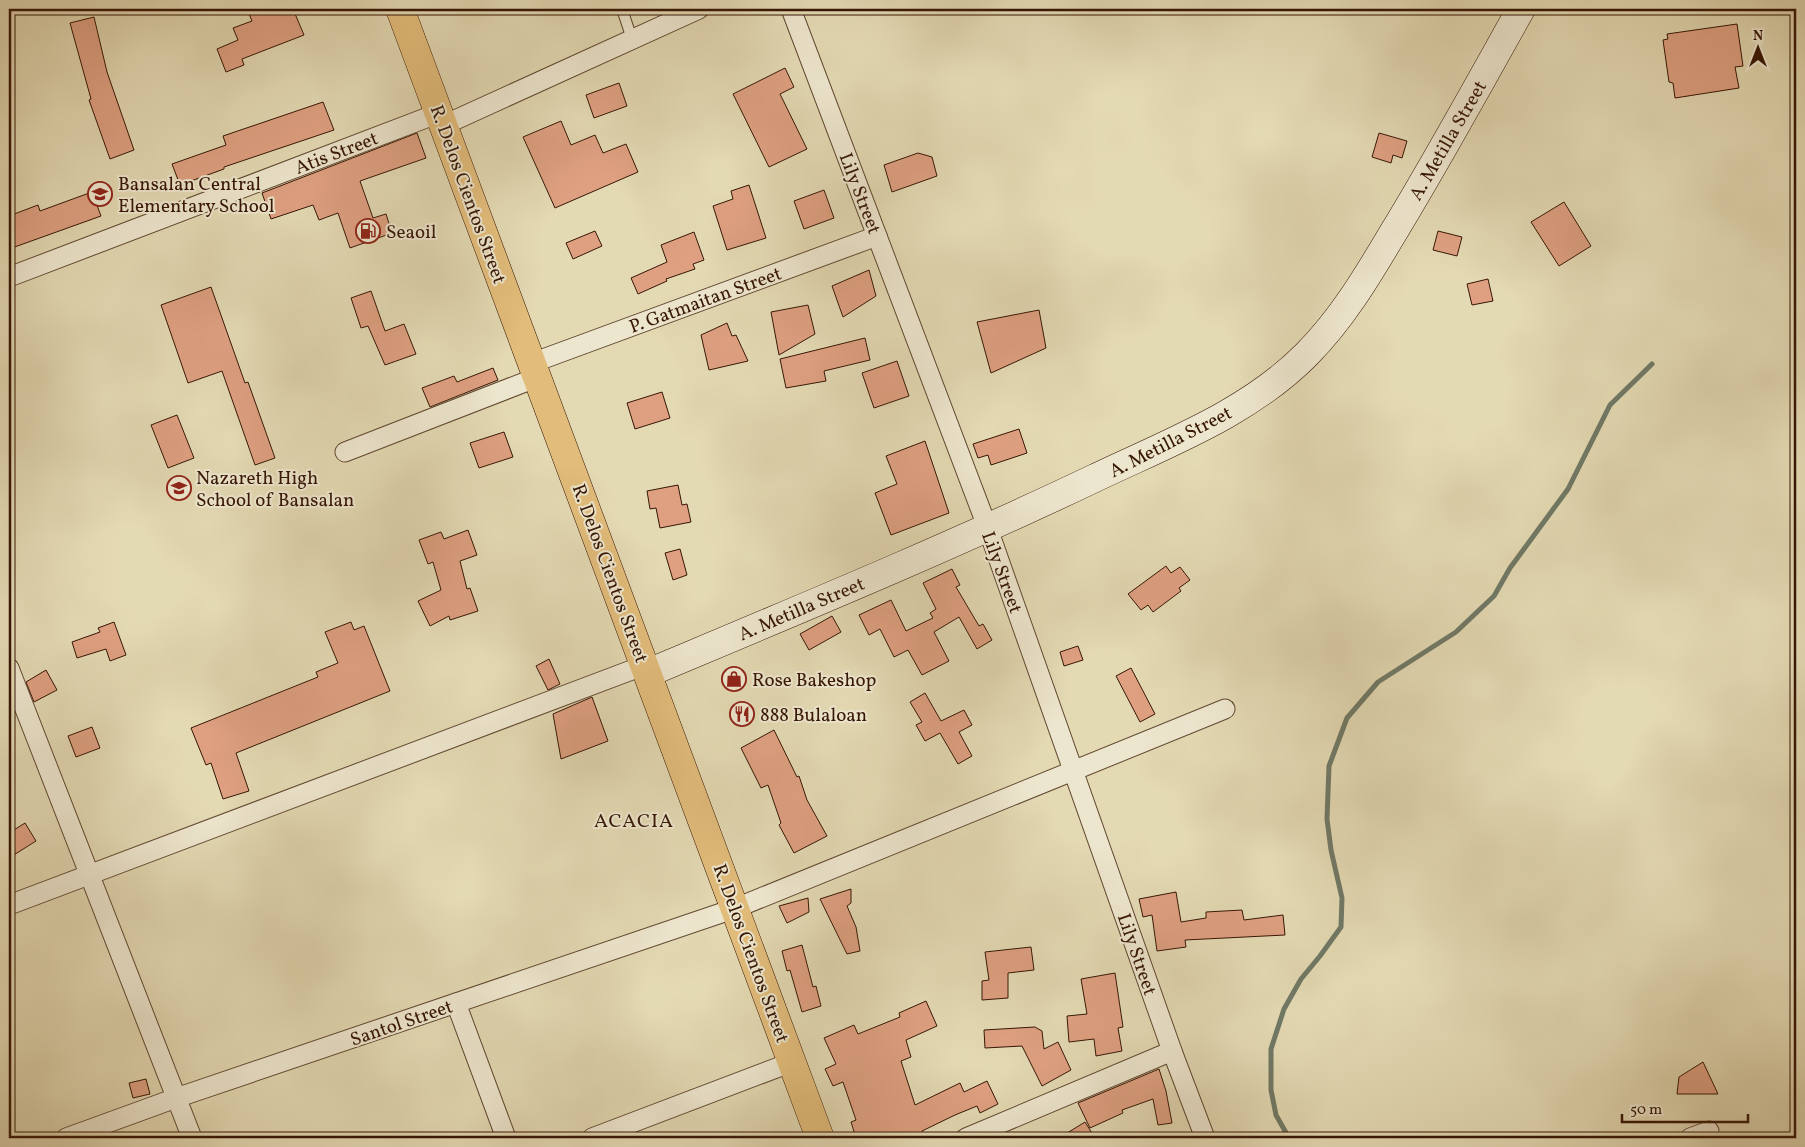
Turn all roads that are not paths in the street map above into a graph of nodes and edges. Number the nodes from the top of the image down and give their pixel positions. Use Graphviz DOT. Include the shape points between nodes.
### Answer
graph roads {
  1 [pos="400,9"];
  2 [pos="622,9"];
  3 [pos="699,9"];
  4 [pos="791,9"];
  5 [pos="1522,9"];
  6 [pos="632,39"];
  7 [pos="441,119"];
  8 [pos="877,236"];
  9 [pos="9,277"];
  10 [pos="535,370"];
  11 [pos="346,452"];
  12 [pos="988,529"];
  13 [pos="9,668"];
  14 [pos="647,669"];
  15 [pos="1226,708"];
  16 [pos="1073,771"];
  17 [pos="90,875"];
  18 [pos="9,905"];
  19 [pos="736,908"];
  20 [pos="456,1003"];
  21 [pos="1172,1051"];
  22 [pos="792,1062"];
  23 [pos="176,1098"];
  24 [pos="1709,1131"];
  25 [pos="992,1133"];
  26 [pos="66,1138"];
  27 [pos="192,1138"];
  28 [pos="506,1138"];
  29 [pos="592,1138"];
  30 [pos="820,1138"];
  31 [pos="966,1138"];
  32 [pos="1206,1138"];
  33 [pos="1690,1138"];
  1 -- 7 [label="highway, R. Delos Cientos Street"];
  2 -- 6 [label="lane"];
  3 -- 6 [label="street, Atis Street"];
  4 -- 8 [label="street, Lily Street"];
  5 -- 12 [label="main road, A. Metilla Street" via="1361,286 1308,353 1260,393 1230,412"];
  6 -- 7 [label="street, Atis Street"];
  7 -- 9 [label="street, Atis Street"];
  7 -- 10 [label="highway, R. Delos Cientos Street"];
  8 -- 10 [label="street, P. Gatmaitan Street"];
  8 -- 12 [label="street, Lily Street"];
  10 -- 11 [label="street, P. Gatmaitan Street"];
  10 -- 14 [label="highway, R. Delos Cientos Street"];
  12 -- 14 [label="main road, A. Metilla Street"];
  12 -- 16 [label="street, Lily Street"];
  13 -- 17 [label="street"];
  14 -- 17 [label="street"];
  14 -- 19 [label="highway, R. Delos Cientos Street"];
  15 -- 16 [label="street, Santol Street"];
  16 -- 19 [label="street, Santol Street"];
  16 -- 21 [label="street, Lily Street"];
  17 -- 18 [label="street"];
  17 -- 23 [label="street"];
  19 -- 20 [label="street, Santol Street"];
  19 -- 22 [label="highway, R. Delos Cientos Street"];
  20 -- 23 [label="street, Santol Street"];
  20 -- 28 [label="street"];
  21 -- 25 [label="street"];
  21 -- 32 [label="street, Lily Street"];
  22 -- 29 [label="street"];
  22 -- 30 [label="highway, R. Delos Cientos Street"];
  23 -- 26 [label="street, Santol Street"];
  23 -- 27 [label="street"];
  24 -- 33 [label="street"];
  25 -- 31 [label="street"];
}
